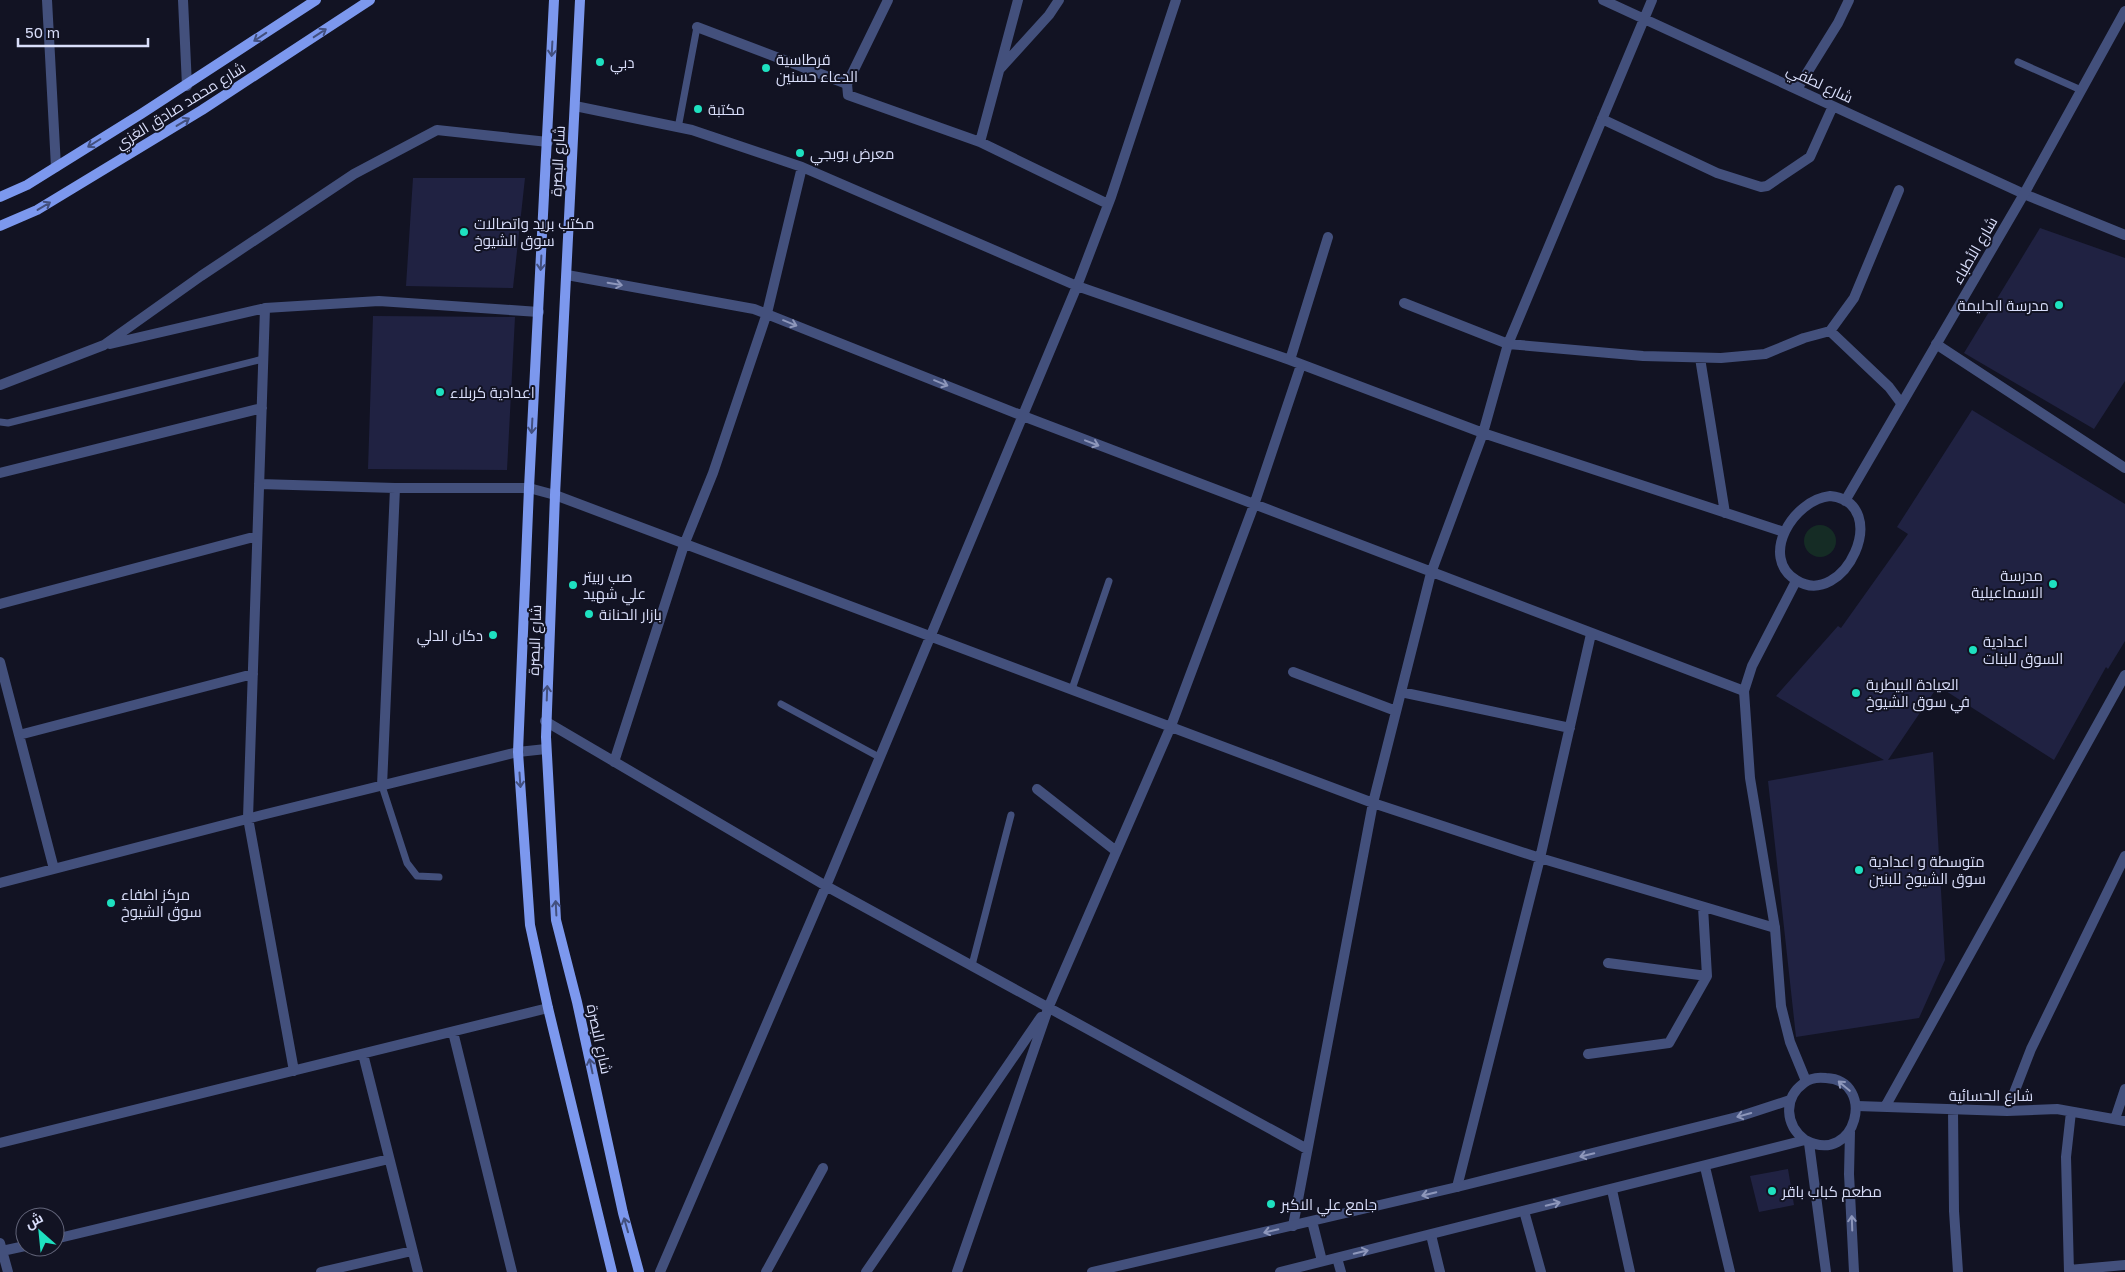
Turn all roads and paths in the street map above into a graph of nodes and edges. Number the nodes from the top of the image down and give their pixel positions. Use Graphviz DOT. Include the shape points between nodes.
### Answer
graph roads {
  1 [pos="47,0"];
  2 [pos="183,0"];
  3 [pos="316,0"];
  4 [pos="370,0"];
  5 [pos="554,0"];
  6 [pos="580,0"];
  7 [pos="888,0"];
  8 [pos="1018,0"];
  9 [pos="1058,0"];
  10 [pos="1176,0"];
  11 [pos="1603,0"];
  12 [pos="1652,0"];
  13 [pos="1849,0"];
  14 [pos="2125,12"];
  15 [pos="1644,19"];
  16 [pos="697,27"];
  17 [pos="2018,62"];
  18 [pos="998,72"];
  19 [pos="847,84"];
  20 [pos="187,86"];
  21 [pos="1797,89"];
  22 [pos="2081,90"];
  23 [pos="575,106"];
  24 [pos="1833,106"];
  25 [pos="1602,118"];
  26 [pos="678,128"];
  27 [pos="548,142"];
  28 [pos="980,142"];
  29 [pos="56,167"];
  30 [pos="802,167"];
  31 [pos="1899,190"];
  32 [pos="2024,194"];
  33 [pos="0,197"];
  34 [pos="1108,204"];
  35 [pos="0,226"];
  36 [pos="2125,234"];
  37 [pos="1328,236"];
  38 [pos="567,275"];
  39 [pos="1077,286"];
  40 [pos="1404,303"];
  41 [pos="265,308"];
  42 [pos="539,312"];
  43 [pos="767,314"];
  44 [pos="1830,331"];
  45 [pos="1508,344"];
  46 [pos="1936,344"];
  47 [pos="104,346"];
  48 [pos="1700,358"];
  49 [pos="264,359"];
  50 [pos="1290,360"];
  51 [pos="1301,365"];
  52 [pos="0,386"];
  53 [pos="1901,403"];
  54 [pos="262,408"];
  55 [pos="1023,416"];
  56 [pos="0,422"];
  57 [pos="1483,433"];
  58 [pos="2125,468"];
  59 [pos="0,473"];
  60 [pos="259,484"];
  61 [pos="396,488"];
  62 [pos="529,488"];
  63 [pos="555,495"];
  64 [pos="1845,501"];
  65 [pos="1254,505"];
  66 [pos="1725,513"];
  67 [pos="1784,532"];
  68 [pos="257,536"];
  69 [pos="684,545"];
  70 [pos="1431,573"];
  71 [pos="1109,581"];
  72 [pos="1796,581"];
  73 [pos="0,604"];
  74 [pos="1591,634"];
  75 [pos="929,635"];
  76 [pos="0,662"];
  77 [pos="1293,672"];
  78 [pos="253,674"];
  79 [pos="2124,679"];
  80 [pos="1072,689"];
  81 [pos="1744,691"];
  82 [pos="1401,692"];
  83 [pos="781,704"];
  84 [pos="1396,711"];
  85 [pos="545,721"];
  86 [pos="1171,726"];
  87 [pos="1570,728"];
  88 [pos="19,735"];
  89 [pos="546,749"];
  90 [pos="518,752"];
  91 [pos="879,757"];
  92 [pos="614,762"];
  93 [pos="382,786"];
  94 [pos="1037,789"];
  95 [pos="1373,803"];
  96 [pos="1011,815"];
  97 [pos="248,818"];
  98 [pos="1116,851"];
  99 [pos="2125,856"];
  100 [pos="1540,858"];
  101 [pos="54,868"];
  102 [pos="439,877"];
  103 [pos="0,883"];
  104 [pos="826,886"];
  105 [pos="1703,907"];
  106 [pos="1775,928"];
  107 [pos="1608,963"];
  108 [pos="972,965"];
  109 [pos="1707,976"];
  110 [pos="1049,1006"];
  111 [pos="548,1008"];
  112 [pos="453,1032"];
  113 [pos="363,1054"];
  114 [pos="1588,1054"];
  115 [pos="294,1071"];
  116 [pos="1806,1081"];
  117 [pos="2125,1089"];
  118 [pos="1790,1100"];
  119 [pos="1856,1106"];
  120 [pos="1885,1107"];
  121 [pos="1952,1110"];
  122 [pos="2006,1111"];
  123 [pos="2072,1112"];
  124 [pos="2120,1120"];
  125 [pos="1850,1132"];
  126 [pos="1807,1142"];
  127 [pos="0,1143"];
  128 [pos="1307,1149"];
  129 [pos="389,1159"];
  130 [pos="1704,1167"];
  131 [pos="823,1168"];
  132 [pos="1457,1187"];
  133 [pos="1612,1190"];
  134 [pos="1524,1211"];
  135 [pos="1312,1221"];
  136 [pos="1292,1226"];
  137 [pos="1431,1235"];
  138 [pos="65,1237"];
  139 [pos="15,1246"];
  140 [pos="1,1247"];
  141 [pos="412,1251"];
  142 [pos="1337,1258"];
  143 [pos="1322,1261"];
  144 [pos="2125,1265"];
  145 [pos="2069,1271"];
  146 [pos="8,1272"];
  147 [pos="321,1272"];
  148 [pos="418,1272"];
  149 [pos="512,1272"];
  150 [pos="612,1272"];
  151 [pos="639,1272"];
  152 [pos="660,1272"];
  153 [pos="766,1272"];
  154 [pos="866,1272"];
  155 [pos="957,1272"];
  156 [pos="1092,1272"];
  157 [pos="1280,1272"];
  158 [pos="1341,1272"];
  159 [pos="1440,1272"];
  160 [pos="1541,1272"];
  161 [pos="1630,1272"];
  162 [pos="1730,1272"];
  163 [pos="1826,1272"];
  164 [pos="1854,1272"];
  165 [pos="1958,1272"];
  1 -- 29 [label="street"];
  2 -- 20 [label="street"];
  3 -- 20 [label="main road, شارع محمد صادق الغزي, one-way"];
  35 -- 4 [label="main road, شارع محمد صادق الغزي, one-way" via="36,210 202,110"];
  5 -- 27 [label="main road, شارع البصرة, one-way"];
  6 -- 23 [label="main road, شارع البصرة"];
  7 -- 19 [label="street"];
  8 -- 18 [label="street"];
  9 -- 18 [label="street"];
  10 -- 34 [label="street"];
  11 -- 15 [label="street, شارع لطفي"];
  12 -- 15 [label="street"];
  13 -- 21 [label="street"];
  14 -- 22 [label="street, شارع الأطباء"];
  15 -- 21 [label="street, شارع لطفي"];
  15 -- 25 [label="street"];
  16 -- 19 [label="street"];
  16 -- 26 [label="lane"];
  17 -- 22 [label="lane"];
  18 -- 28 [label="street"];
  19 -- 28 [label="street" via="848,95"];
  20 -- 29 [label="main road, شارع محمد صادق الغزي, one-way"];
  21 -- 24 [label="street, شارع لطفي"];
  22 -- 32 [label="street, شارع الأطباء"];
  23 -- 26 [label="street"];
  23 -- 38 [label="main road, شارع البصرة"];
  24 -- 25 [label="street" via="1810,157 1761,187 1717,173"];
  24 -- 32 [label="street, شارع لطفي"];
  25 -- 45 [label="street"];
  26 -- 30 [label="street"];
  27 -- 42 [label="main road, شارع البصرة, one-way"];
  27 -- 47 [label="street" via="436,130 354,174"];
  28 -- 34 [label="street"];
  29 -- 33 [label="main road, شارع محمد صادق الغزي"];
  30 -- 39 [label="street"];
  30 -- 43 [label="street"];
  31 -- 44 [label="street" via="1854,298"];
  32 -- 36 [label="street, شارع لطفي"];
  32 -- 46 [label="street, شارع الأطباء"];
  34 -- 39 [label="street"];
  37 -- 50 [label="street"];
  38 -- 43 [label="street, one-way"];
  38 -- 63 [label="main road, شارع البصرة"];
  39 -- 50 [label="street"];
  39 -- 55 [label="street"];
  40 -- 45 [label="street"];
  41 -- 42 [label="street" via="379,301"];
  41 -- 47 [label="street"];
  41 -- 49 [label="street"];
  42 -- 62 [label="main road, شارع البصرة, one-way"];
  43 -- 55 [label="street, one-way"];
  43 -- 69 [label="street" via="713,473"];
  44 -- 48 [label="street" via="1765,354"];
  44 -- 53 [label="street" via="1889,387"];
  45 -- 48 [label="street"];
  45 -- 57 [label="street"];
  46 -- 53 [label="street, شارع الأطباء"];
  46 -- 58 [label="street"];
  47 -- 52 [label="street"];
  48 -- 66 [label="street"];
  49 -- 54 [label="street"];
  49 -- 56 [label="lane" via="8,423"];
  50 -- 51 [label="street"];
  51 -- 57 [label="street"];
  51 -- 65 [label="street"];
  53 -- 64 [label="street, شارع الأطباء"];
  54 -- 59 [label="street"];
  54 -- 60 [label="street"];
  55 -- 65 [label="street, one-way"];
  55 -- 75 [label="street"];
  57 -- 66 [label="street"];
  57 -- 70 [label="street"];
  60 -- 61 [label="street"];
  60 -- 68 [label="street"];
  61 -- 62 [label="street"];
  61 -- 93 [label="street"];
  62 -- 63 [label="street"];
  62 -- 90 [label="main road, شارع البصرة"];
  63 -- 69 [label="street"];
  85 -- 63 [label="main road, شارع البصرة, one-way"];
  64 -- 67 [label="street" via="1830,496 1809,502 1796,513"];
  64 -- 72 [label="street" via="1860,522 1859,544 1852,560 1828,582 1812,585"];
  65 -- 70 [label="street"];
  65 -- 86 [label="street"];
  66 -- 67 [label="street"];
  67 -- 72 [label="street" via="1782,559 1785,570"];
  68 -- 73 [label="street"];
  68 -- 78 [label="street"];
  69 -- 75 [label="street"];
  69 -- 92 [label="street"];
  70 -- 74 [label="street"];
  70 -- 82 [label="street"];
  71 -- 80 [label="lane"];
  72 -- 81 [label="street" via="1752,666"];
  74 -- 81 [label="street"];
  74 -- 87 [label="street"];
  75 -- 80 [label="street"];
  75 -- 91 [label="street"];
  76 -- 88 [label="street"];
  77 -- 84 [label="street"];
  78 -- 88 [label="street"];
  78 -- 97 [label="street"];
  79 -- 120 [label="street"];
  80 -- 86 [label="street"];
  81 -- 106 [label="street" via="1750,778"];
  82 -- 84 [label="street"];
  82 -- 87 [label="street"];
  83 -- 91 [label="lane"];
  84 -- 95 [label="street"];
  85 -- 89 [label="main road, شارع البصرة"];
  85 -- 92 [label="street"];
  86 -- 95 [label="street"];
  86 -- 98 [label="street"];
  87 -- 100 [label="street"];
  88 -- 101 [label="street"];
  89 -- 90 [label="street"];
  151 -- 89 [label="main road, شارع البصرة, one-way" via="556,920"];
  90 -- 93 [label="street"];
  90 -- 111 [label="main road, شارع البصرة, one-way" via="530,925"];
  91 -- 104 [label="street"];
  92 -- 104 [label="street"];
  93 -- 97 [label="street"];
  93 -- 102 [label="lane" via="407,863 417,876"];
  94 -- 98 [label="street"];
  95 -- 100 [label="street"];
  95 -- 128 [label="street"];
  96 -- 108 [label="lane"];
  97 -- 101 [label="street"];
  97 -- 115 [label="street"];
  98 -- 110 [label="street"];
  99 -- 122 [label="street" via="2031,1049"];
  100 -- 105 [label="street"];
  100 -- 132 [label="street"];
  101 -- 103 [label="street"];
  104 -- 108 [label="street"];
  104 -- 152 [label="street"];
  105 -- 106 [label="street"];
  105 -- 109 [label="street"];
  106 -- 116 [label="street" via="1780,1006"];
  107 -- 109 [label="street"];
  108 -- 110 [label="street"];
  109 -- 114 [label="street" via="1669,1043"];
  110 -- 128 [label="street"];
  110 -- 154 [label="street"];
  110 -- 155 [label="street"];
  111 -- 112 [label="street"];
  111 -- 150 [label="main road, شارع البصرة"];
  112 -- 113 [label="street"];
  112 -- 149 [label="street"];
  113 -- 115 [label="street"];
  113 -- 129 [label="street"];
  115 -- 127 [label="street"];
  116 -- 118 [label="street"];
  119 -- 116 [label="street, one-way" via="1844,1084 1832,1078 1818,1077"];
  117 -- 124 [label="street"];
  118 -- 126 [label="street" via="1789,1118 1798,1135"];
  118 -- 132 [label="street, one-way" via="1740,1116"];
  119 -- 120 [label="street, شارع الحسائية"];
  119 -- 125 [label="street" via="1856,1120"];
  120 -- 121 [label="street, شارع الحسائية"];
  121 -- 122 [label="street, شارع الحسائية"];
  121 -- 165 [label="street"];
  122 -- 123 [label="street, شارع الحسائية" via="2057,1109"];
  123 -- 124 [label="street, شارع الحسائية"];
  123 -- 145 [label="street" via="2066,1157"];
  125 -- 126 [label="street" via="1831,1144"];
  164 -- 125 [label="street, one-way"];
  126 -- 130 [label="street"];
  126 -- 163 [label="street"];
  128 -- 136 [label="street"];
  129 -- 138 [label="street"];
  129 -- 141 [label="street"];
  130 -- 133 [label="street"];
  130 -- 162 [label="street"];
  131 -- 153 [label="street"];
  132 -- 135 [label="street, one-way"];
  134 -- 133 [label="street, one-way"];
  133 -- 161 [label="street"];
  134 -- 137 [label="street"];
  134 -- 160 [label="street"];
  135 -- 136 [label="street"];
  135 -- 143 [label="street"];
  136 -- 156 [label="street, one-way"];
  142 -- 137 [label="street, one-way"];
  137 -- 159 [label="street"];
  139 -- 140 [label="street"];
  140 -- 146 [label="street"];
  141 -- 147 [label="street"];
  141 -- 148 [label="street"];
  142 -- 143 [label="street"];
  142 -- 158 [label="street"];
  143 -- 157 [label="street"];
  144 -- 145 [label="street"];
}
